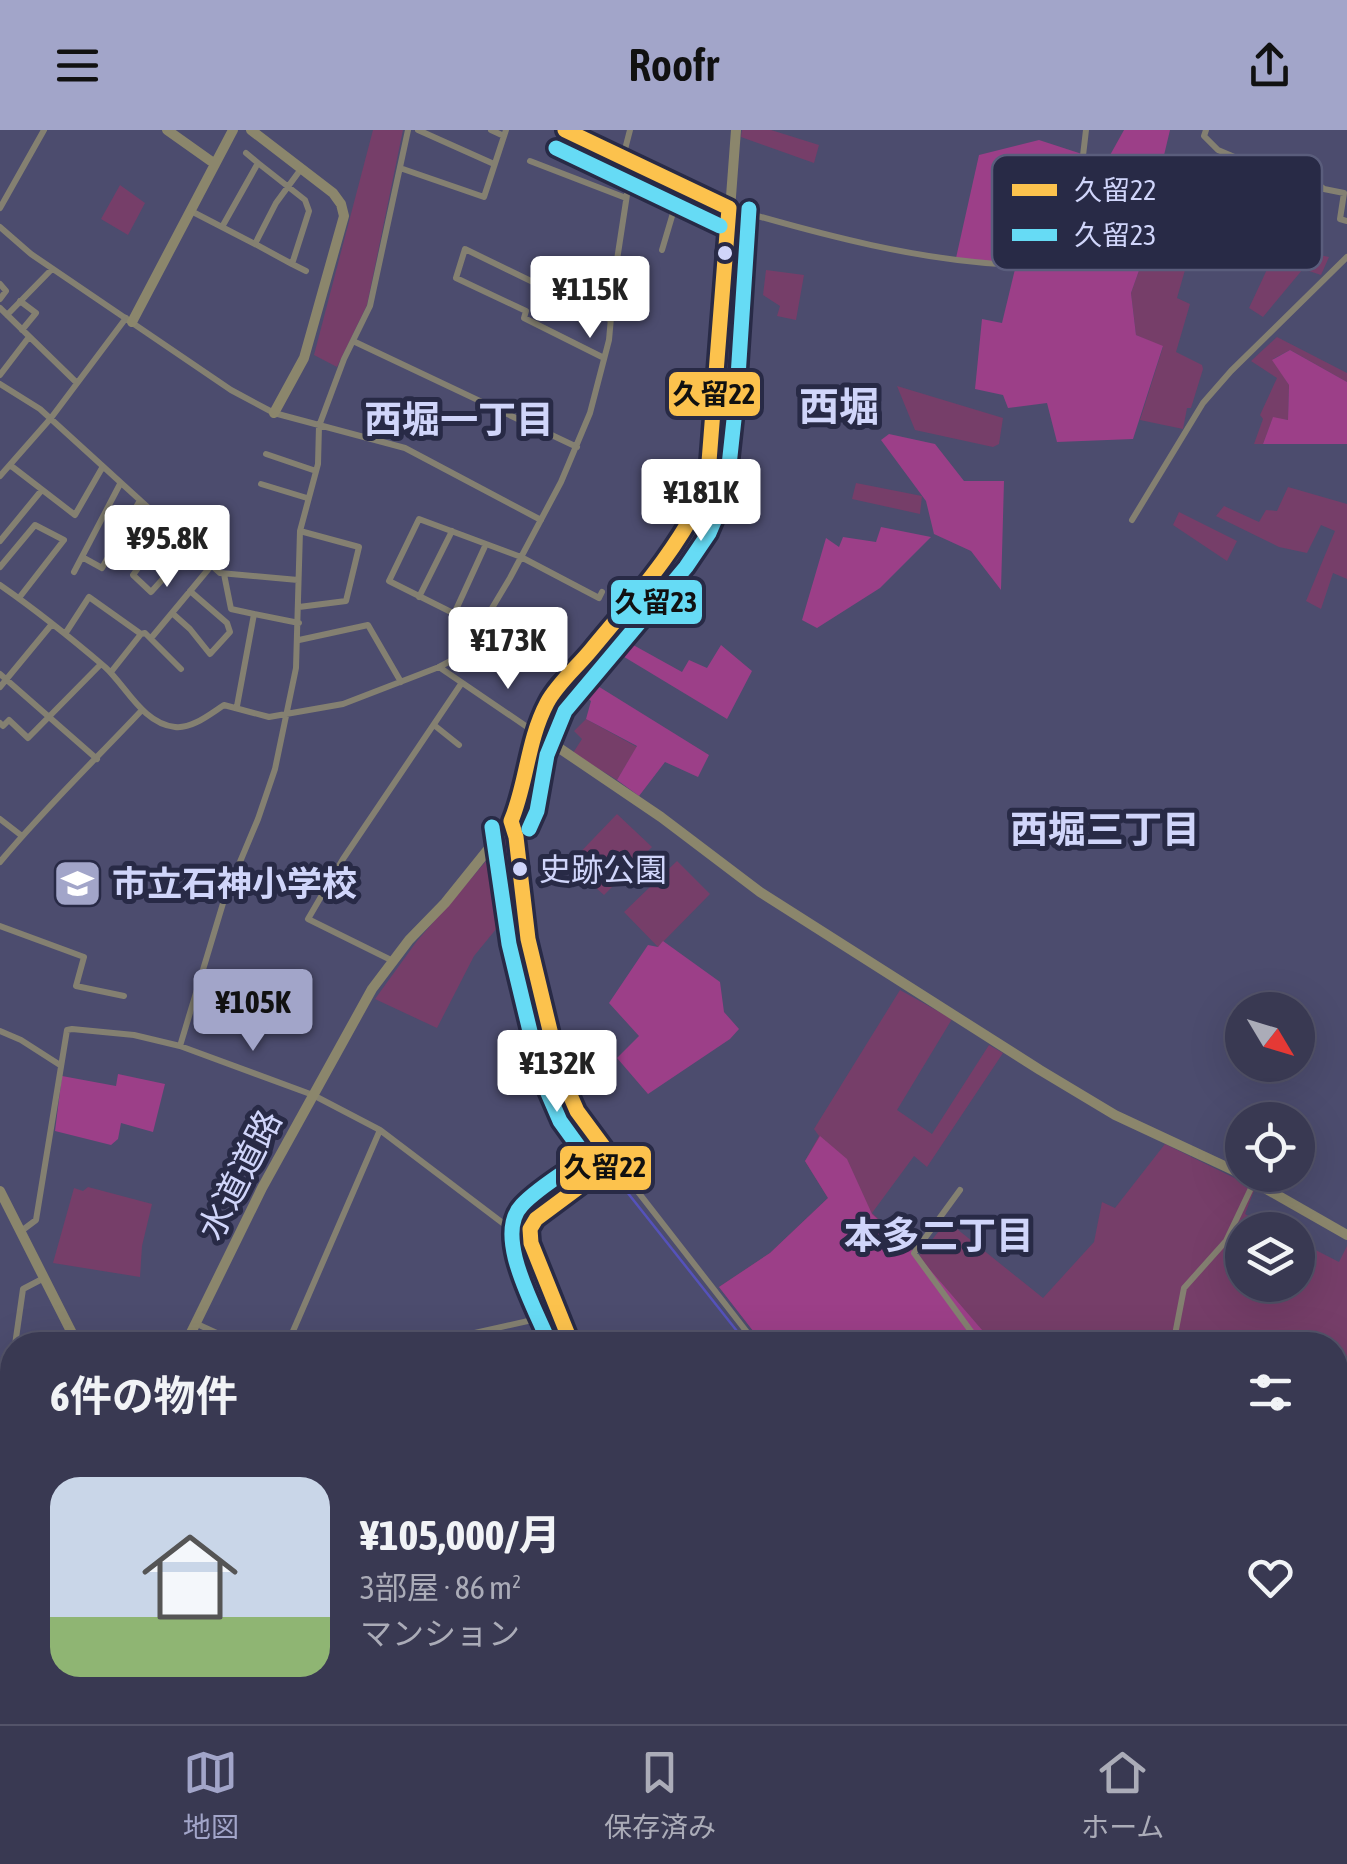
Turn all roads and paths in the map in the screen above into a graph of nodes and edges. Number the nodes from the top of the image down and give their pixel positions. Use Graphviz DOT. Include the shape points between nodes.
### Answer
graph roads {
  1 [pos="44,130"];
  2 [pos="167,130"];
  3 [pos="234,130"];
  4 [pos="251,130"];
  5 [pos="408,130"];
  6 [pos="418,130"];
  7 [pos="491,130"];
  8 [pos="564,130"];
  9 [pos="630,130"];
  10 [pos="736,130"];
  11 [pos="1085,130"];
  12 [pos="1206,130"];
  13 [pos="505,133"];
  14 [pos="246,153"];
  15 [pos="1082,155"];
  16 [pos="1230,155"];
  17 [pos="627,160"];
  18 [pos="530,161"];
  19 [pos="258,163"];
  20 [pos="214,164"];
  21 [pos="494,164"];
  22 [pos="400,168"];
  23 [pos="301,169"];
  24 [pos="288,186"];
  25 [pos="681,186"];
  26 [pos="1322,188"];
  27 [pos="626,198"];
  28 [pos="0,208"];
  29 [pos="729,208"];
  30 [pos="190,211"];
  31 [pos="1347,220"];
  32 [pos="0,227"];
  33 [pos="222,227"];
  34 [pos="254,244"];
  35 [pos="662,250"];
  36 [pos="1347,257"];
  37 [pos="992,262"];
  38 [pos="292,264"];
  39 [pos="52,269"];
  40 [pos="306,272"];
  41 [pos="0,284"];
  42 [pos="0,299"];
  43 [pos="20,301"];
  44 [pos="0,308"];
  45 [pos="7,316"];
  46 [pos="129,320"];
  47 [pos="611,320"];
  48 [pos="22,330"];
  49 [pos="30,337"];
  50 [pos="353,341"];
  51 [pos="604,358"];
  52 [pos="0,375"];
  53 [pos="77,383"];
  54 [pos="0,384"];
  55 [pos="274,412"];
  56 [pos="50,418"];
  57 [pos="319,426"];
  58 [pos="577,447"];
  59 [pos="266,454"];
  60 [pos="10,466"];
  61 [pos="102,468"];
  62 [pos="316,472"];
  63 [pos="0,476"];
  64 [pos="120,484"];
  65 [pos="261,484"];
  66 [pos="42,490"];
  67 [pos="306,498"];
  68 [pos="140,502"];
  69 [pos="541,520"];
  70 [pos="1132,520"];
  71 [pos="168,527"];
  72 [pos="300,531"];
  73 [pos="452,531"];
  74 [pos="0,541"];
  75 [pos="486,544"];
  76 [pos="191,548"];
  77 [pos="82,556"];
  78 [pos="521,556"];
  79 [pos="211,566"];
  80 [pos="0,567"];
  81 [pos="74,572"];
  82 [pos="224,574"];
  83 [pos="298,580"];
  84 [pos="0,585"];
  85 [pos="190,591"];
  86 [pos="602,592"];
  87 [pos="419,597"];
  88 [pos="18,598"];
  89 [pos="299,607"];
  90 [pos="172,613"];
  91 [pos="254,614"];
  92 [pos="454,614"];
  93 [pos="300,623"];
  94 [pos="52,624"];
  95 [pos="482,627"];
  96 [pos="66,634"];
  97 [pos="141,634"];
  98 [pos="152,637"];
  99 [pos="299,640"];
  100 [pos="101,664"];
  101 [pos="439,667"];
  102 [pos="181,668"];
  103 [pos="111,672"];
  104 [pos="3,677"];
  105 [pos="401,682"];
  106 [pos="461,684"];
  107 [pos="0,687"];
  108 [pos="237,706"];
  109 [pos="142,710"];
  110 [pos="285,715"];
  111 [pos="48,716"];
  112 [pos="0,723"];
  113 [pos="434,724"];
  114 [pos="534,731"];
  115 [pos="459,745"];
  116 [pos="97,759"];
  117 [pos="0,819"];
  118 [pos="511,821"];
  119 [pos="22,836"];
  120 [pos="0,862"];
  121 [pos="0,926"];
  122 [pos="393,962"];
  123 [pos="124,996"];
  124 [pos="0,1031"];
  125 [pos="180,1046"];
  126 [pos="60,1065"];
  127 [pos="312,1096"];
  128 [pos="380,1130"];
  129 [pos="614,1161"];
  130 [pos="1225,1168"];
  131 [pos="0,1190"];
  132 [pos="960,1190"];
  133 [pos="1249,1192"];
  134 [pos="1272,1192"];
  135 [pos="530,1229"];
  136 [pos="20,1232"];
  137 [pos="1347,1234"];
  138 [pos="44,1278"];
  139 [pos="560,1314"];
  140 [pos="197,1324"];
  141 [pos="16,1332"];
  142 [pos="71,1332"];
  143 [pos="193,1332"];
  144 [pos="215,1332"];
  145 [pos="294,1332"];
  146 [pos="480,1332"];
  147 [pos="567,1332"];
  148 [pos="747,1332"];
  149 [pos="971,1332"];
  150 [pos="1176,1332"];
  1 -- 28 [label="street"];
  2 -- 20 [label="street"];
  3 -- 20 [label="street"];
  4 -- 23 [label="street"];
  5 -- 22 [label="street"];
  6 -- 21 [label="street"];
  7 -- 13 [label="street"];
  8 -- 17 [label="street"];
  9 -- 17 [label="street"];
  10 -- 29 [label="street, 水道道路"];
  11 -- 15 [label="street"];
  12 -- 16 [label="street" via="1204,136"];
  13 -- 21 [label="street"];
  14 -- 19 [label="street"];
  17 -- 25 [label="street"];
  17 -- 27 [label="street"];
  18 -- 27 [label="street"];
  19 -- 24 [label="street"];
  19 -- 33 [label="street"];
  20 -- 30 [label="street"];
  21 -- 22 [label="street" via="484,197"];
  22 -- 50 [label="street" via="370,306"];
  23 -- 24 [label="street"];
  23 -- 55 [label="street" via="333,193 344,216 304,358"];
  24 -- 34 [label="street"];
  24 -- 38 [label="street" via="309,211"];
  25 -- 29 [label="street"];
  25 -- 35 [label="street"];
  26 -- 31 [label="street" via="1344,193 1340,219"];
  27 -- 47 [label="street"];
  29 -- 37 [label="street" via="801,229"];
  29 -- 114 [label="street, 水道道路" via="711,460 700,506 656,572 556,689"];
  30 -- 33 [label="street"];
  30 -- 46 [label="street"];
  32 -- 39 [label="street"];
  33 -- 34 [label="street"];
  34 -- 38 [label="street"];
  36 -- 70 [label="street" via="1203,403"];
  38 -- 40 [label="street"];
  39 -- 43 [label="street"];
  39 -- 46 [label="street"];
  41 -- 42 [label="street" via="6,291"];
  43 -- 45 [label="street"];
  43 -- 48 [label="street" via="36,314"];
  44 -- 45 [label="street"];
  45 -- 48 [label="street"];
  46 -- 53 [label="street"];
  46 -- 55 [label="street"];
  47 -- 51 [label="street"];
  47 -- 51 [label="street" via="464,249 456,278"];
  48 -- 49 [label="street"];
  49 -- 52 [label="street"];
  49 -- 53 [label="street"];
  50 -- 57 [label="street"];
  50 -- 58 [label="street"];
  51 -- 58 [label="street"];
  53 -- 56 [label="street"];
  54 -- 56 [label="street"];
  55 -- 57 [label="street"];
  56 -- 60 [label="street"];
  56 -- 61 [label="street"];
  57 -- 62 [label="street"];
  57 -- 69 [label="street" via="405,448"];
  58 -- 69 [label="street"];
  59 -- 62 [label="street"];
  60 -- 63 [label="street"];
  60 -- 66 [label="street"];
  61 -- 64 [label="street"];
  61 -- 66 [label="street" via="75,515"];
  62 -- 67 [label="street"];
  64 -- 68 [label="street"];
  64 -- 77 [label="street"];
  65 -- 67 [label="street"];
  66 -- 74 [label="street"];
  67 -- 72 [label="street"];
  68 -- 71 [label="street"];
  68 -- 77 [label="street" via="102,568"];
  69 -- 78 [label="street"];
  71 -- 76 [label="street"];
  71 -- 76 [label="street" via="132,574 151,592"];
  72 -- 83 [label="street"];
  72 -- 89 [label="street" via="360,546 346,602"];
  73 -- 75 [label="street"];
  73 -- 87 [label="street"];
  73 -- 87 [label="street" via="419,519 388,581"];
  75 -- 78 [label="street"];
  75 -- 92 [label="street"];
  76 -- 79 [label="street"];
  77 -- 81 [label="street"];
  78 -- 86 [label="street" via="599,598"];
  78 -- 95 [label="street"];
  79 -- 82 [label="street"];
  79 -- 85 [label="street"];
  80 -- 88 [label="street" via="35,525 64,540"];
  82 -- 83 [label="street"];
  82 -- 91 [label="street" via="231,609"];
  83 -- 89 [label="street"];
  84 -- 88 [label="street"];
  85 -- 90 [label="street"];
  85 -- 90 [label="street" via="230,632 210,654"];
  87 -- 92 [label="street"];
  88 -- 94 [label="street"];
  89 -- 93 [label="street"];
  90 -- 98 [label="street"];
  91 -- 93 [label="street"];
  91 -- 108 [label="street"];
  92 -- 95 [label="street"];
  93 -- 99 [label="street"];
  94 -- 96 [label="street"];
  94 -- 104 [label="street"];
  95 -- 101 [label="street" via="458,657"];
  96 -- 97 [label="street" via="89,597"];
  96 -- 100 [label="street"];
  97 -- 98 [label="street"];
  97 -- 103 [label="street"];
  98 -- 102 [label="street"];
  99 -- 105 [label="street" via="368,626"];
  99 -- 110 [label="street"];
  100 -- 103 [label="street"];
  100 -- 111 [label="street"];
  101 -- 105 [label="street"];
  101 -- 106 [label="street"];
  103 -- 109 [label="street"];
  104 -- 107 [label="street"];
  104 -- 111 [label="street"];
  105 -- 110 [label="street" via="344,704"];
  106 -- 113 [label="street"];
  106 -- 114 [label="street"];
  108 -- 109 [label="street" via="224,705 181,728"];
  108 -- 110 [label="street"];
  109 -- 116 [label="street"];
  110 -- 125 [label="street" via="275,769 224,900"];
  111 -- 112 [label="street" via="28,738 9,720"];
  111 -- 116 [label="street"];
  113 -- 115 [label="street"];
  113 -- 122 [label="street" via="308,919"];
  114 -- 118 [label="street, 水道道路"];
  114 -- 130 [label="street" via="913,991 1115,1115"];
  116 -- 119 [label="street"];
  117 -- 119 [label="street"];
  118 -- 122 [label="street, 水道道路"];
  118 -- 129 [label="street" via="528,939 560,1072"];
  119 -- 120 [label="street"];
  121 -- 123 [label="street" via="84,957 76,986"];
  122 -- 127 [label="street, 水道道路"];
  124 -- 126 [label="street"];
  125 -- 126 [label="street" via="72,1029"];
  125 -- 127 [label="street"];
  126 -- 136 [label="street" via="36,1220"];
  127 -- 128 [label="street"];
  127 -- 140 [label="street, 水道道路"];
  128 -- 135 [label="street" via="504,1224"];
  128 -- 145 [label="street"];
  129 -- 135 [label="street"];
  129 -- 148 [label="street"];
  131 -- 136 [label="street"];
  132 -- 149 [label="street" via="914,1254"];
  133 -- 150 [label="street" via="1226,1241 1184,1288"];
  134 -- 137 [label="street"];
  135 -- 139 [label="street"];
  136 -- 138 [label="street"];
  138 -- 141 [label="street" via="23,1289"];
  138 -- 142 [label="street"];
  139 -- 146 [label="street"];
  139 -- 147 [label="street"];
  140 -- 143 [label="street, 水道道路"];
  140 -- 144 [label="street"];
}
